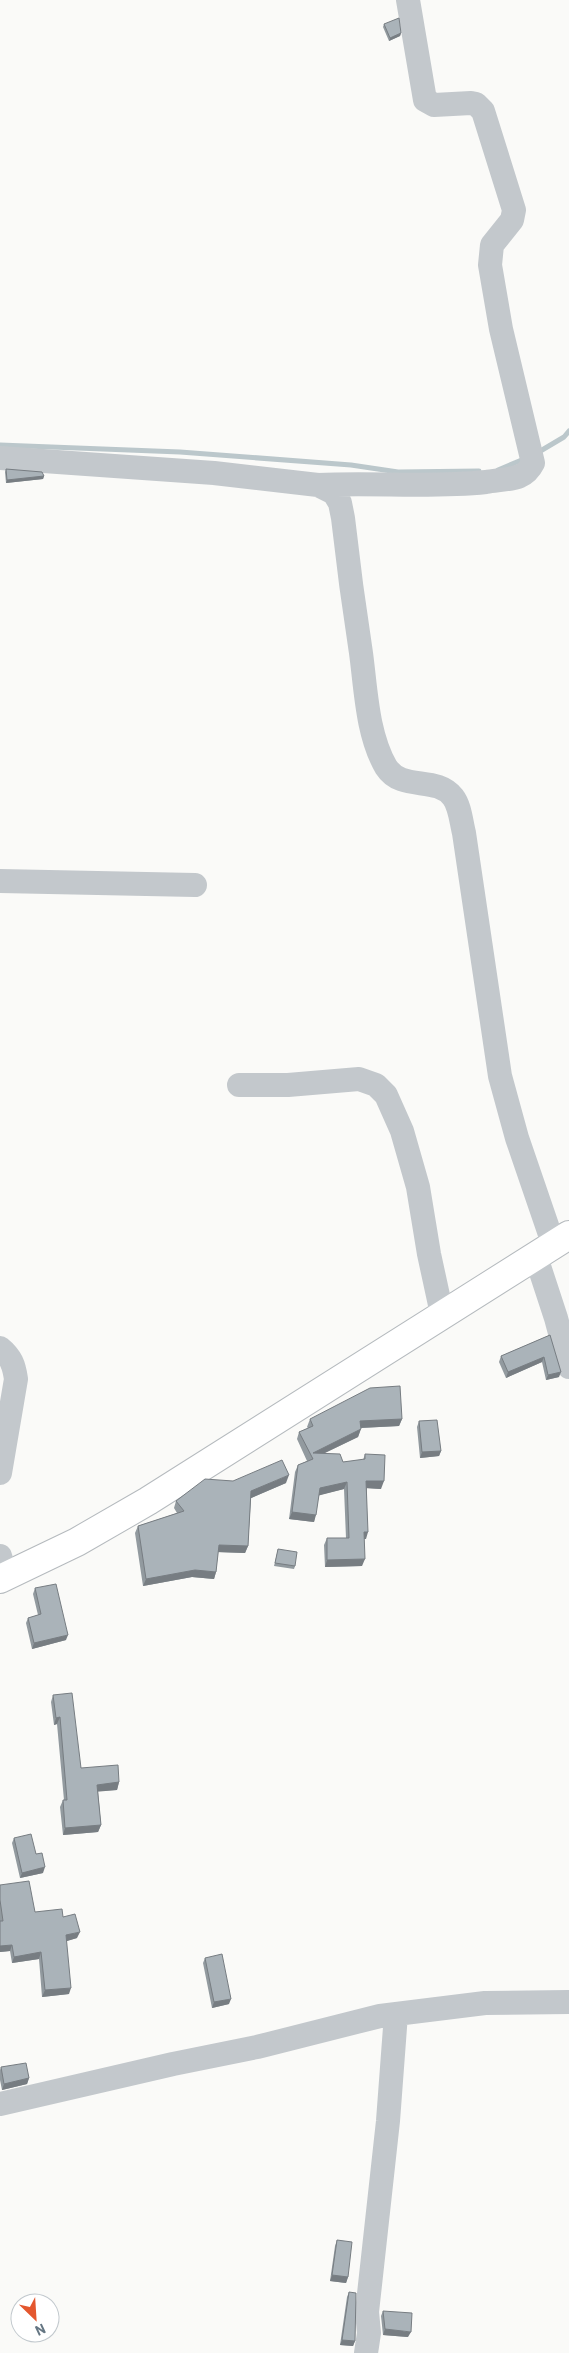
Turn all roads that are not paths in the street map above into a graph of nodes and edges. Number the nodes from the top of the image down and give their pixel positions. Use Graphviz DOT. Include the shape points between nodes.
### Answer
graph roads {
  1 [pos="408,0"];
  2 [pos="0,458"];
  3 [pos="318,485"];
  4 [pos="0,881"];
  5 [pos="195,885"];
  6 [pos="239,1085"];
  7 [pos="553,1246"];
  8 [pos="442,1314"];
  9 [pos="0,1348"];
  10 [pos="569,1367"];
  11 [pos="0,1473"];
  12 [pos="2,1570"];
  13 [pos="569,2002"];
  14 [pos="396,2014"];
  15 [pos="0,2104"];
  16 [pos="366,2353"];
  1 -- 3 [label="street" via="425,100 434,105 471,103 483,111 514,210 512,220 492,245 490,265 501,329 532,456 529,470 521,476 468,484"];
  2 -- 3 [label="street" via="214,473"];
  3 -- 7 [label="street" via="334,493 340,503 368,707 377,747 385,765 396,778 448,792 458,806 500,1076"];
  4 -- 5 [label="street"];
  6 -- 8 [label="street" via="359,1079 376,1085 386,1095 402,1132 418,1188"];
  7 -- 8 [label="main road"];
  7 -- 10 [label="street" via="556,1318"];
  8 -- 12 [label="main road" via="148,1501 77,1542"];
  9 -- 11 [label="street" via="14,1364 16,1379"];
  13 -- 14 [label="street" via="485,2003"];
  14 -- 15 [label="street"];
  14 -- 16 [label="street" via="389,2113 367,2312 369,2333"];
}
